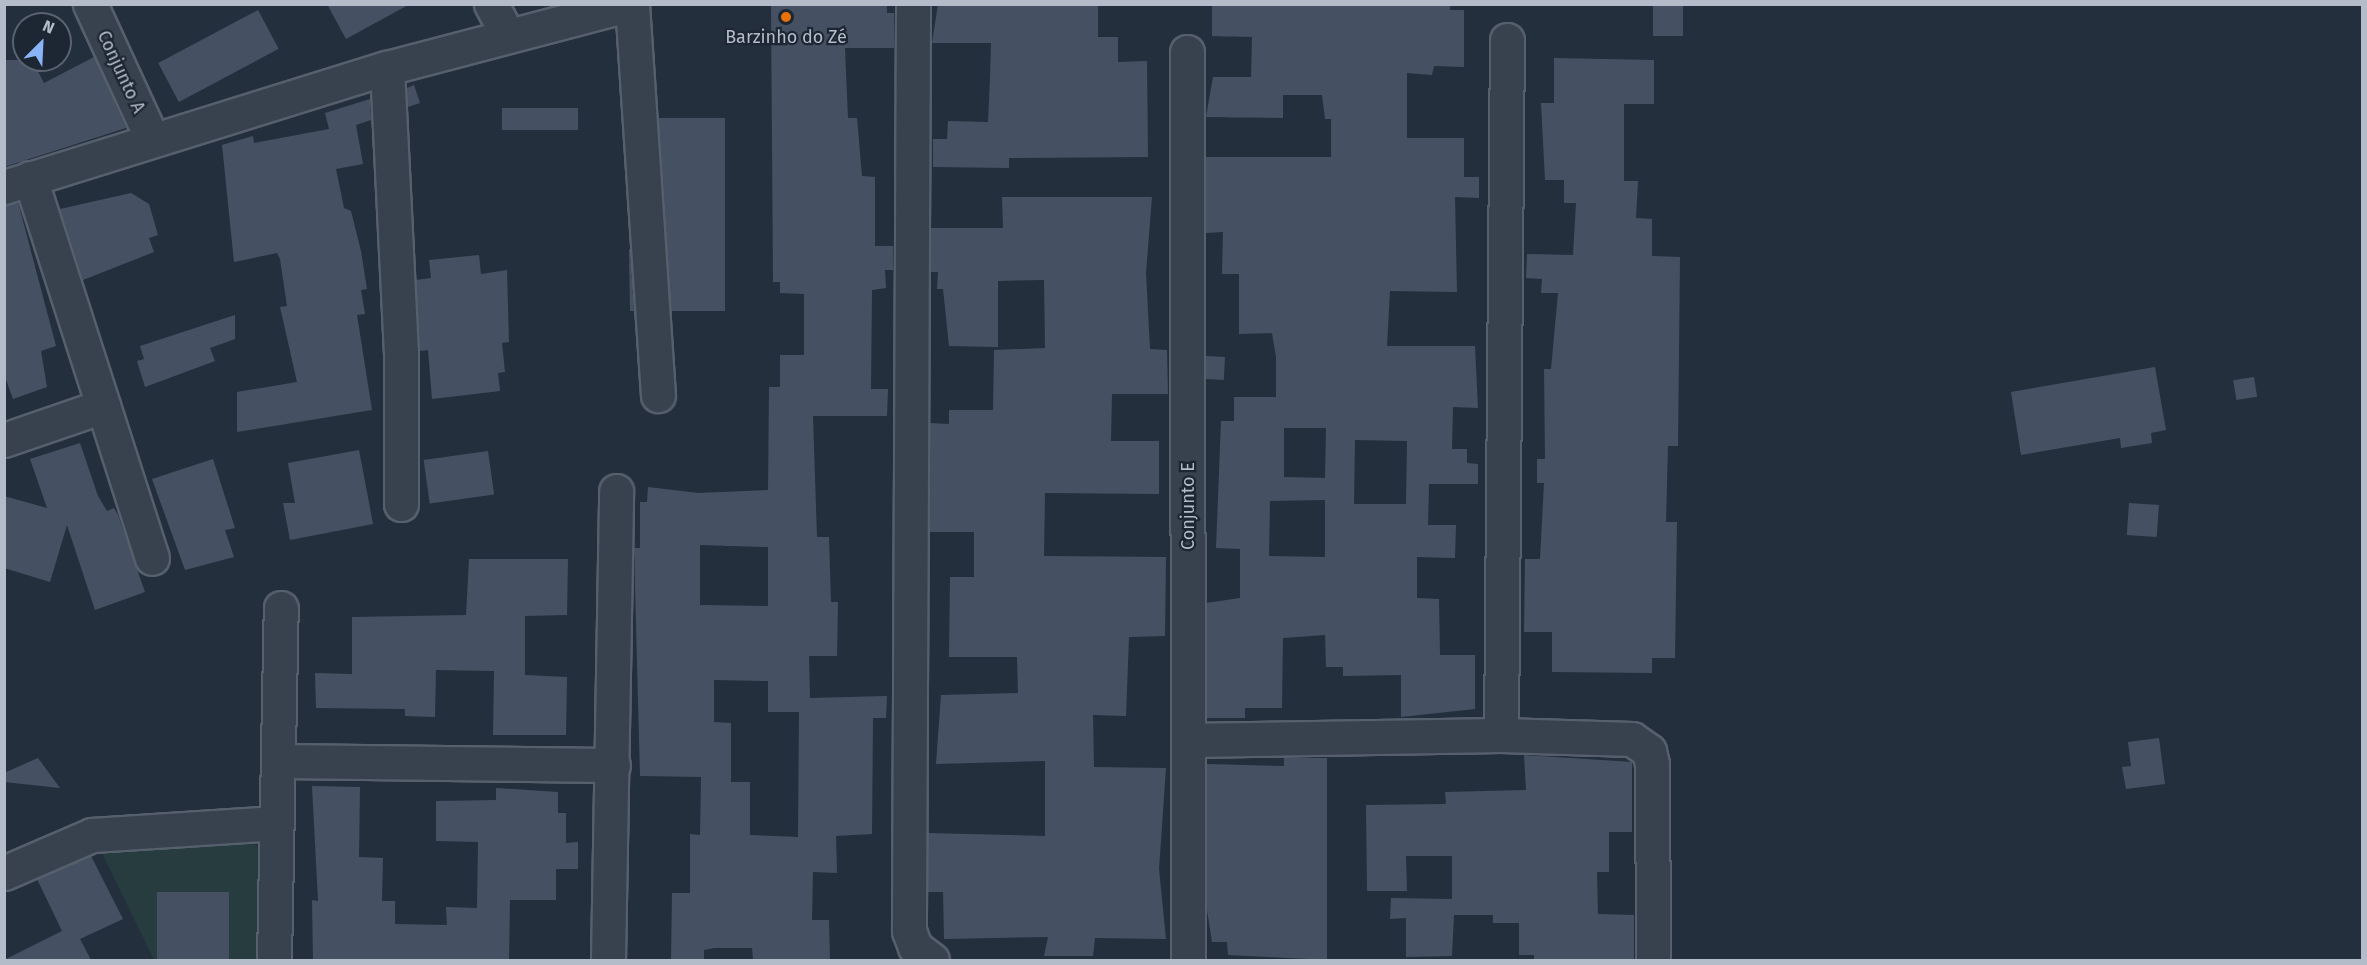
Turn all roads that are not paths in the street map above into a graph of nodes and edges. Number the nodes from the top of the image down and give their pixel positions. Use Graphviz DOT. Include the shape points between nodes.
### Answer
graph roads {
  1 [pos="90,4"];
  2 [pos="491,4"];
  3 [pos="632,4"];
  4 [pos="913,4"];
  5 [pos="508,36"];
  6 [pos="1507,40"];
  7 [pos="1187,52"];
  8 [pos="387,68"];
  9 [pos="152,140"];
  10 [pos="17,182"];
  11 [pos="658,395"];
  12 [pos="103,406"];
  13 [pos="4,440"];
  14 [pos="616,491"];
  15 [pos="401,504"];
  16 [pos="152,558"];
  17 [pos="281,608"];
  18 [pos="1501,735"];
  19 [pos="1189,740"];
  20 [pos="278,761"];
  21 [pos="613,765"];
  22 [pos="277,823"];
  23 [pos="4,873"];
  24 [pos="274,960"];
  25 [pos="608,960"];
  26 [pos="932,960"];
  27 [pos="1188,960"];
  28 [pos="1653,960"];
  1 -- 9 [label="street, Conjunto A"];
  2 -- 5 [label="street"];
  3 -- 5 [label="street"];
  3 -- 11 [label="street"];
  4 -- 26 [label="street" via="909,931 915,947"];
  5 -- 8 [label="street"];
  6 -- 18 [label="street"];
  7 -- 19 [label="street, Conjunto E"];
  8 -- 9 [label="street"];
  8 -- 15 [label="street" via="401,352"];
  9 -- 10 [label="street"];
  10 -- 12 [label="street"];
  12 -- 13 [label="street"];
  12 -- 16 [label="street"];
  14 -- 21 [label="street"];
  17 -- 20 [label="street"];
  18 -- 19 [label="street"];
  18 -- 28 [label="street" via="1621,736 1649,751"];
  19 -- 27 [label="street, Conjunto E"];
  20 -- 21 [label="street"];
  20 -- 22 [label="street"];
  21 -- 25 [label="street"];
  22 -- 23 [label="street" via="92,835"];
  22 -- 24 [label="street"];
}
